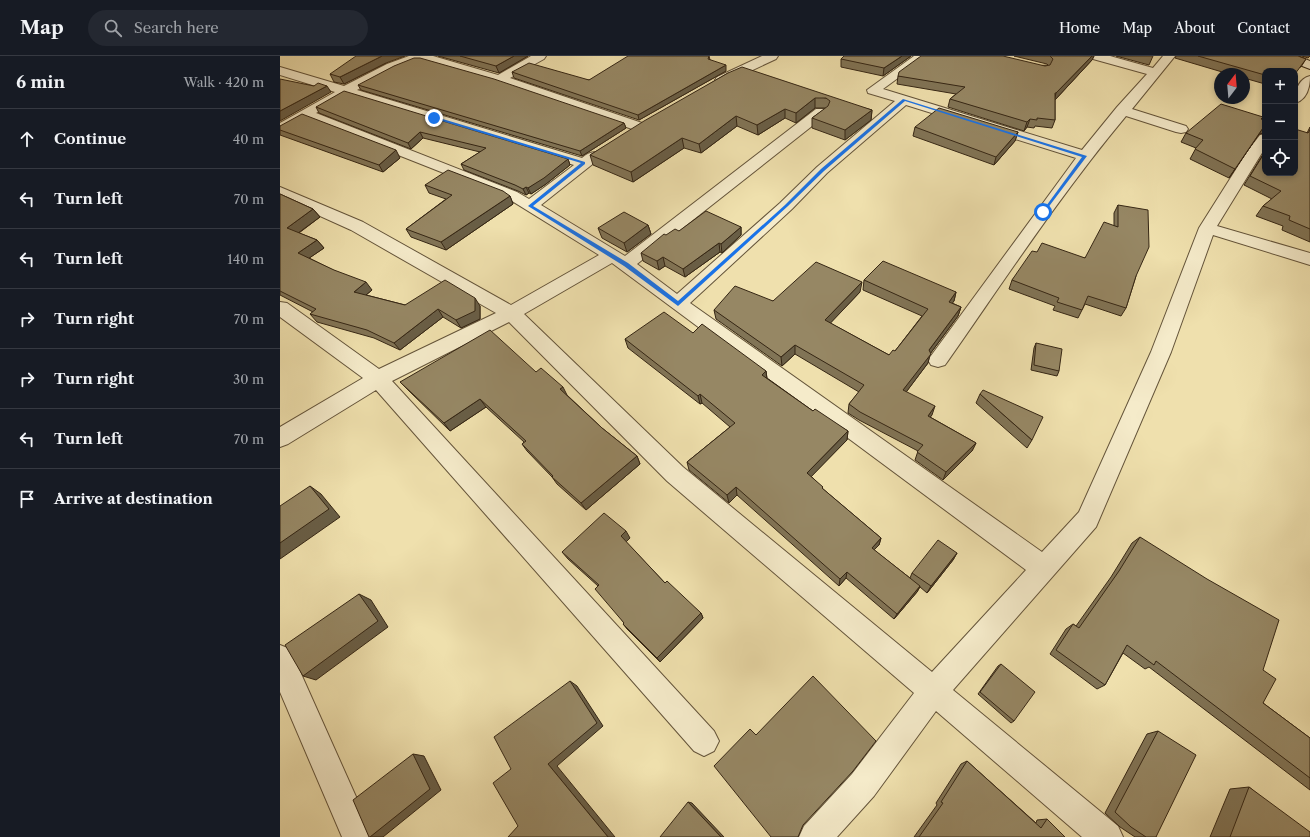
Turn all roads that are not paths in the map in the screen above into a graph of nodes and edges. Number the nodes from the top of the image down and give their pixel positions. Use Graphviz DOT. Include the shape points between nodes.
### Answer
graph roads {
  1 [pos="540,56"];
  2 [pos="772,56"];
  3 [pos="922,56"];
  4 [pos="1096,56"];
  5 [pos="1169,56"];
  6 [pos="1288,56"];
  7 [pos="1310,65"];
  8 [pos="280,71"];
  9 [pos="1155,72"];
  10 [pos="500,79"];
  11 [pos="1310,80"];
  12 [pos="711,86"];
  13 [pos="345,91"];
  14 [pos="1298,95"];
  15 [pos="904,100"];
  16 [pos="1122,110"];
  17 [pos="821,112"];
  18 [pos="306,114"];
  19 [pos="652,119"];
  20 [pos="640,127"];
  21 [pos="280,129"];
  22 [pos="1181,129"];
  23 [pos="627,135"];
  24 [pos="1263,140"];
  25 [pos="602,151"];
  26 [pos="1085,156"];
  27 [pos="584,163"];
  28 [pos="280,192"];
  29 [pos="530,206"];
  30 [pos="1207,228"];
  31 [pos="1310,259"];
  32 [pos="619,260"];
  33 [pos="678,304"];
  34 [pos="282,312"];
  35 [pos="511,312"];
  36 [pos="938,360"];
  37 [pos="378,379"];
  38 [pos="280,438"];
  39 [pos="1044,568"];
  40 [pos="280,659"];
  41 [pos="933,691"];
  42 [pos="704,741"];
  43 [pos="358,837"];
  44 [pos="815,837"];
  45 [pos="1107,837"];
  1 -- 10 [label="street"];
  2 -- 12 [label="street"];
  3 -- 15 [label="street" via="872,90"];
  4 -- 9 [label="street"];
  5 -- 9 [label="street"];
  6 -- 7 [label="street"];
  8 -- 13 [label="street"];
  9 -- 16 [label="street"];
  10 -- 13 [label="street" via="430,59 417,58 394,66"];
  10 -- 20 [label="street"];
  11 -- 14 [label="street"];
  13 -- 18 [label="street"];
  13 -- 27 [label="street"];
  15 -- 26 [label="street"];
  15 -- 33 [label="street" via="822,170"];
  16 -- 22 [label="street"];
  16 -- 26 [label="street"];
  17 -- 32 [label="street"];
  18 -- 21 [label="street"];
  18 -- 29 [label="street" via="512,195"];
  19 -- 20 [label="street"];
  20 -- 23 [label="street"];
  24 -- 30 [label="street"];
  25 -- 27 [label="street"];
  26 -- 36 [label="street"];
  27 -- 29 [label="street"];
  28 -- 35 [label="street" via="357,226"];
  29 -- 32 [label="street"];
  30 -- 31 [label="street"];
  30 -- 39 [label="street" via="1160,352 1088,519"];
  32 -- 33 [label="street"];
  32 -- 35 [label="street"];
  33 -- 39 [label="street"];
  34 -- 37 [label="street"];
  35 -- 37 [label="street"];
  35 -- 41 [label="street" via="675,474"];
  37 -- 38 [label="street"];
  37 -- 42 [label="street"];
  39 -- 41 [label="street"];
  40 -- 43 [label="street"];
  41 -- 44 [label="street" via="862,786"];
  41 -- 45 [label="street"];
}
